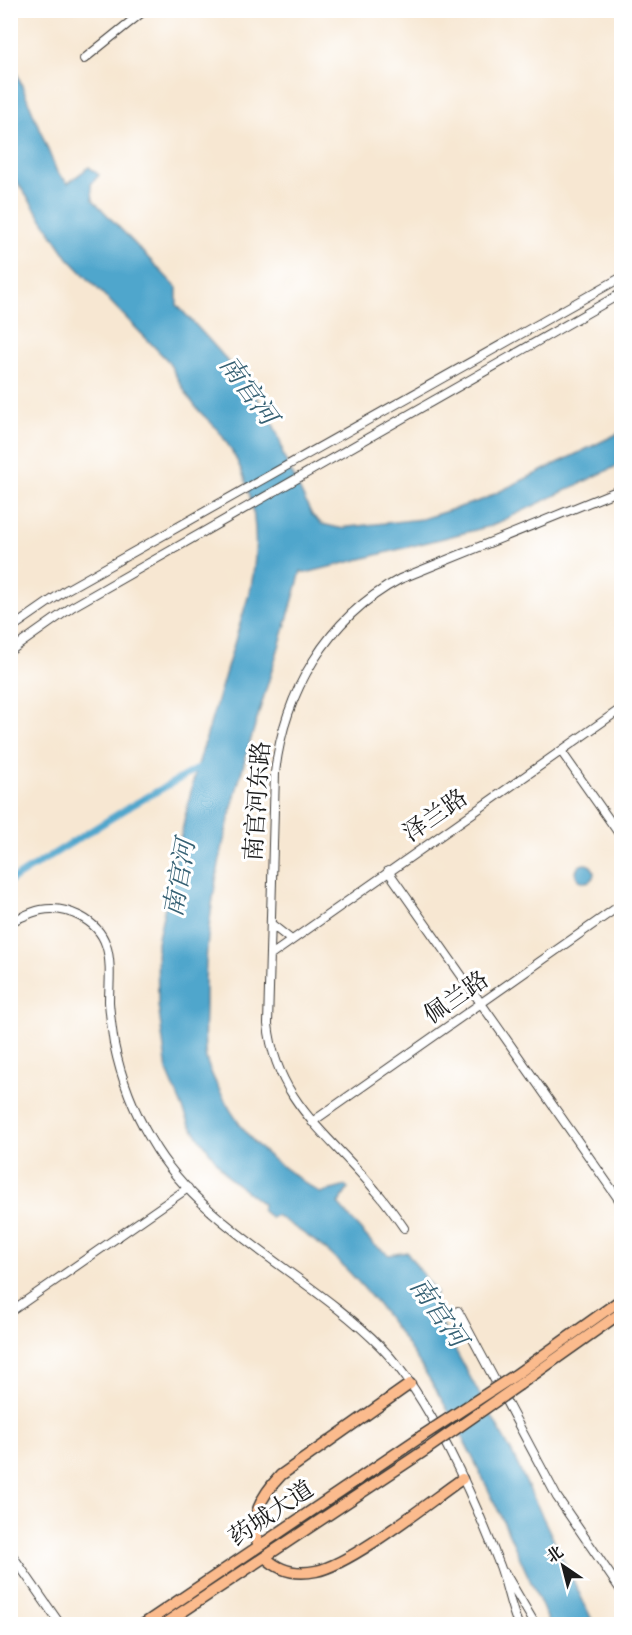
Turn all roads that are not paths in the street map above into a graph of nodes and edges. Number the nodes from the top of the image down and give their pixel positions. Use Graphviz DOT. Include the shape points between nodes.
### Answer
graph roads {
  1 [pos="145,10"];
  2 [pos="84,59"];
  3 [pos="621,277"];
  4 [pos="621,293"];
  5 [pos="621,489"];
  6 [pos="10,629"];
  7 [pos="11,650"];
  8 [pos="621,708"];
  9 [pos="561,751"];
  10 [pos="621,838"];
  11 [pos="388,871"];
  12 [pos="621,904"];
  13 [pos="10,922"];
  14 [pos="271,924"];
  15 [pos="290,939"];
  16 [pos="271,955"];
  17 [pos="480,1004"];
  18 [pos="312,1122"];
  19 [pos="188,1188"];
  20 [pos="621,1204"];
  21 [pos="404,1228"];
  22 [pos="621,1299"];
  23 [pos="458,1311"];
  24 [pos="10,1312"];
  25 [pos="621,1312"];
  26 [pos="517,1380"];
  27 [pos="410,1384"];
  28 [pos="462,1479"];
  29 [pos="259,1546"];
  30 [pos="10,1552"];
  31 [pos="265,1557"];
  32 [pos="500,1567"];
  33 [pos="621,1592"];
  34 [pos="60,1624"];
  35 [pos="144,1624"];
  36 [pos="164,1624"];
  37 [pos="518,1624"];
  38 [pos="535,1624"];
  1 -- 2 [label="street"];
  3 -- 6 [label="street" via="66,590"];
  4 -- 7 [label="street" via="72,607"];
  5 -- 14 [label="street, 南官河东路" via="400,579 367,600 319,650 297,690 279,738"];
  8 -- 9 [label="street, 泽兰路"];
  9 -- 10 [label="street"];
  9 -- 11 [label="street, 泽兰路"];
  11 -- 15 [label="street, 泽兰路"];
  11 -- 17 [label="street"];
  12 -- 17 [label="street, 佩兰路"];
  13 -- 19 [label="street" via="40,910 54,909 75,913 101,935 109,962 109,1005 122,1080 152,1142"];
  14 -- 15 [label="street"];
  14 -- 16 [label="street, 南官河东路"];
  15 -- 16 [label="street, 泽兰路"];
  16 -- 18 [label="street, 南官河东路" via="270,1047 288,1090"];
  17 -- 18 [label="street, 佩兰路"];
  17 -- 20 [label="street"];
  18 -- 21 [label="street, 南官河东路" via="376,1191"];
  19 -- 24 [label="street"];
  19 -- 27 [label="street" via="381,1347"];
  22 -- 26 [label="main road"];
  23 -- 33 [label="street" via="556,1497"];
  25 -- 26 [label="main road"];
  26 -- 29 [label="main road, 药城大道, bridge" via="422,1436"];
  26 -- 31 [label="main road, 药城大道, bridge" via="427,1449"];
  27 -- 28 [label="street"];
  27 -- 29 [label="main road" via="281,1475 258,1507 254,1524"];
  28 -- 31 [label="main road" via="353,1554 318,1571 291,1572"];
  28 -- 32 [label="street"];
  29 -- 35 [label="main road, 药城大道"];
  30 -- 34 [label="street"];
  31 -- 36 [label="main road, 药城大道"];
  32 -- 37 [label="street"];
  32 -- 38 [label="street"];
}
